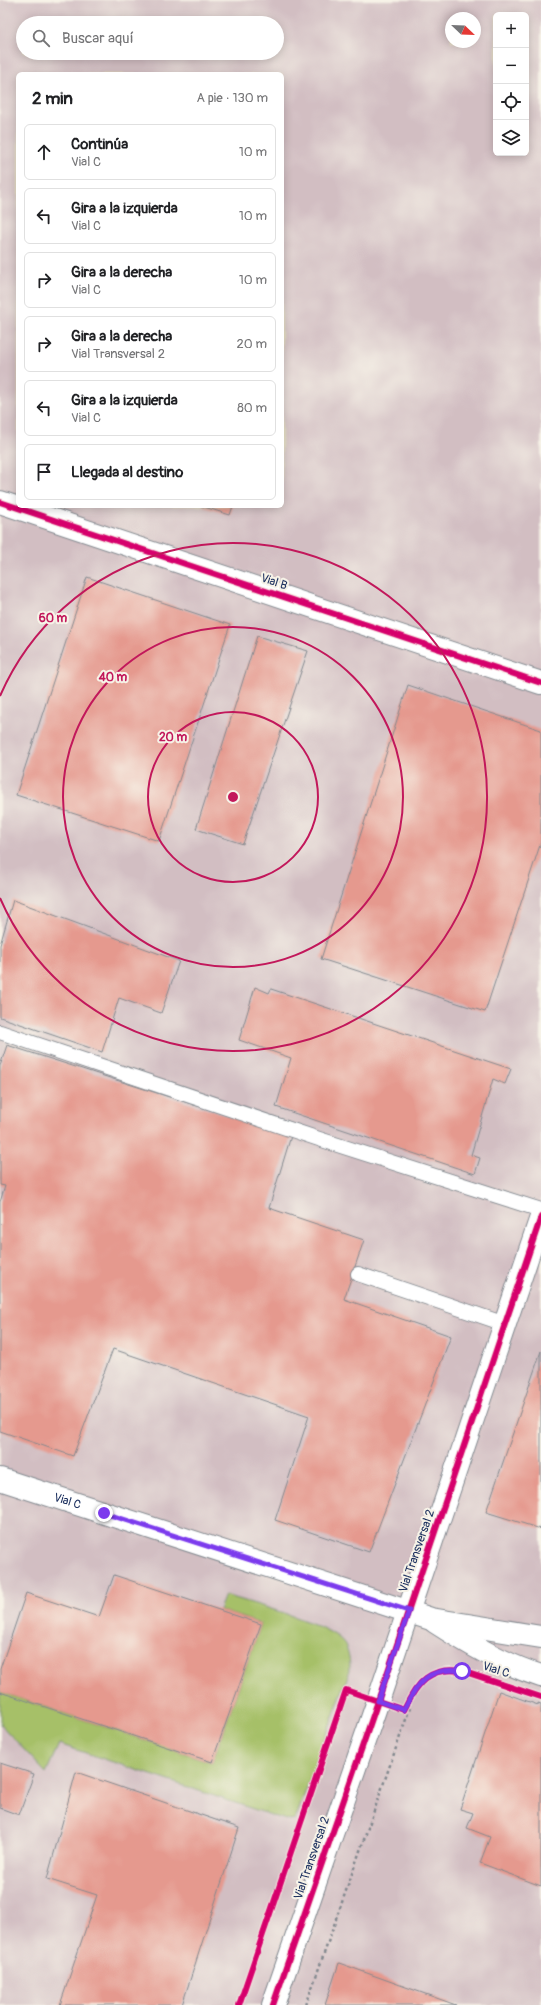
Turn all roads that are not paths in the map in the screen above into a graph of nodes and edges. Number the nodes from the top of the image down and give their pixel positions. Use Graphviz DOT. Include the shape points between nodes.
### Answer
graph roads {
  1 [pos="0,502"];
  2 [pos="16,507"];
  3 [pos="18,508"];
  4 [pos="541,683"];
  5 [pos="0,1032"];
  6 [pos="541,1210"];
  7 [pos="541,1217"];
  8 [pos="358,1274"];
  9 [pos="505,1324"];
  10 [pos="0,1479"];
  11 [pos="409,1611"];
  12 [pos="431,1619"];
  13 [pos="541,1637"];
  14 [pos="541,1676"];
  15 [pos="273,2005"];
  1 -- 2 [label="street, Vial B"];
  3 -- 4 [label="street, Vial B"];
  5 -- 6 [label="lane"];
  7 -- 9 [label="street, Vial Transversal 2"];
  8 -- 9 [label="lane"];
  9 -- 11 [label="street, Vial Transversal 2"];
  10 -- 11 [label="street, Vial C"];
  11 -- 12 [label="street, Vial C"];
  11 -- 15 [label="street, Vial Transversal 2"];
  12 -- 13 [label="street, Vial C"];
  12 -- 14 [label="street, Vial C" via="465,1642 514,1668"];
}
